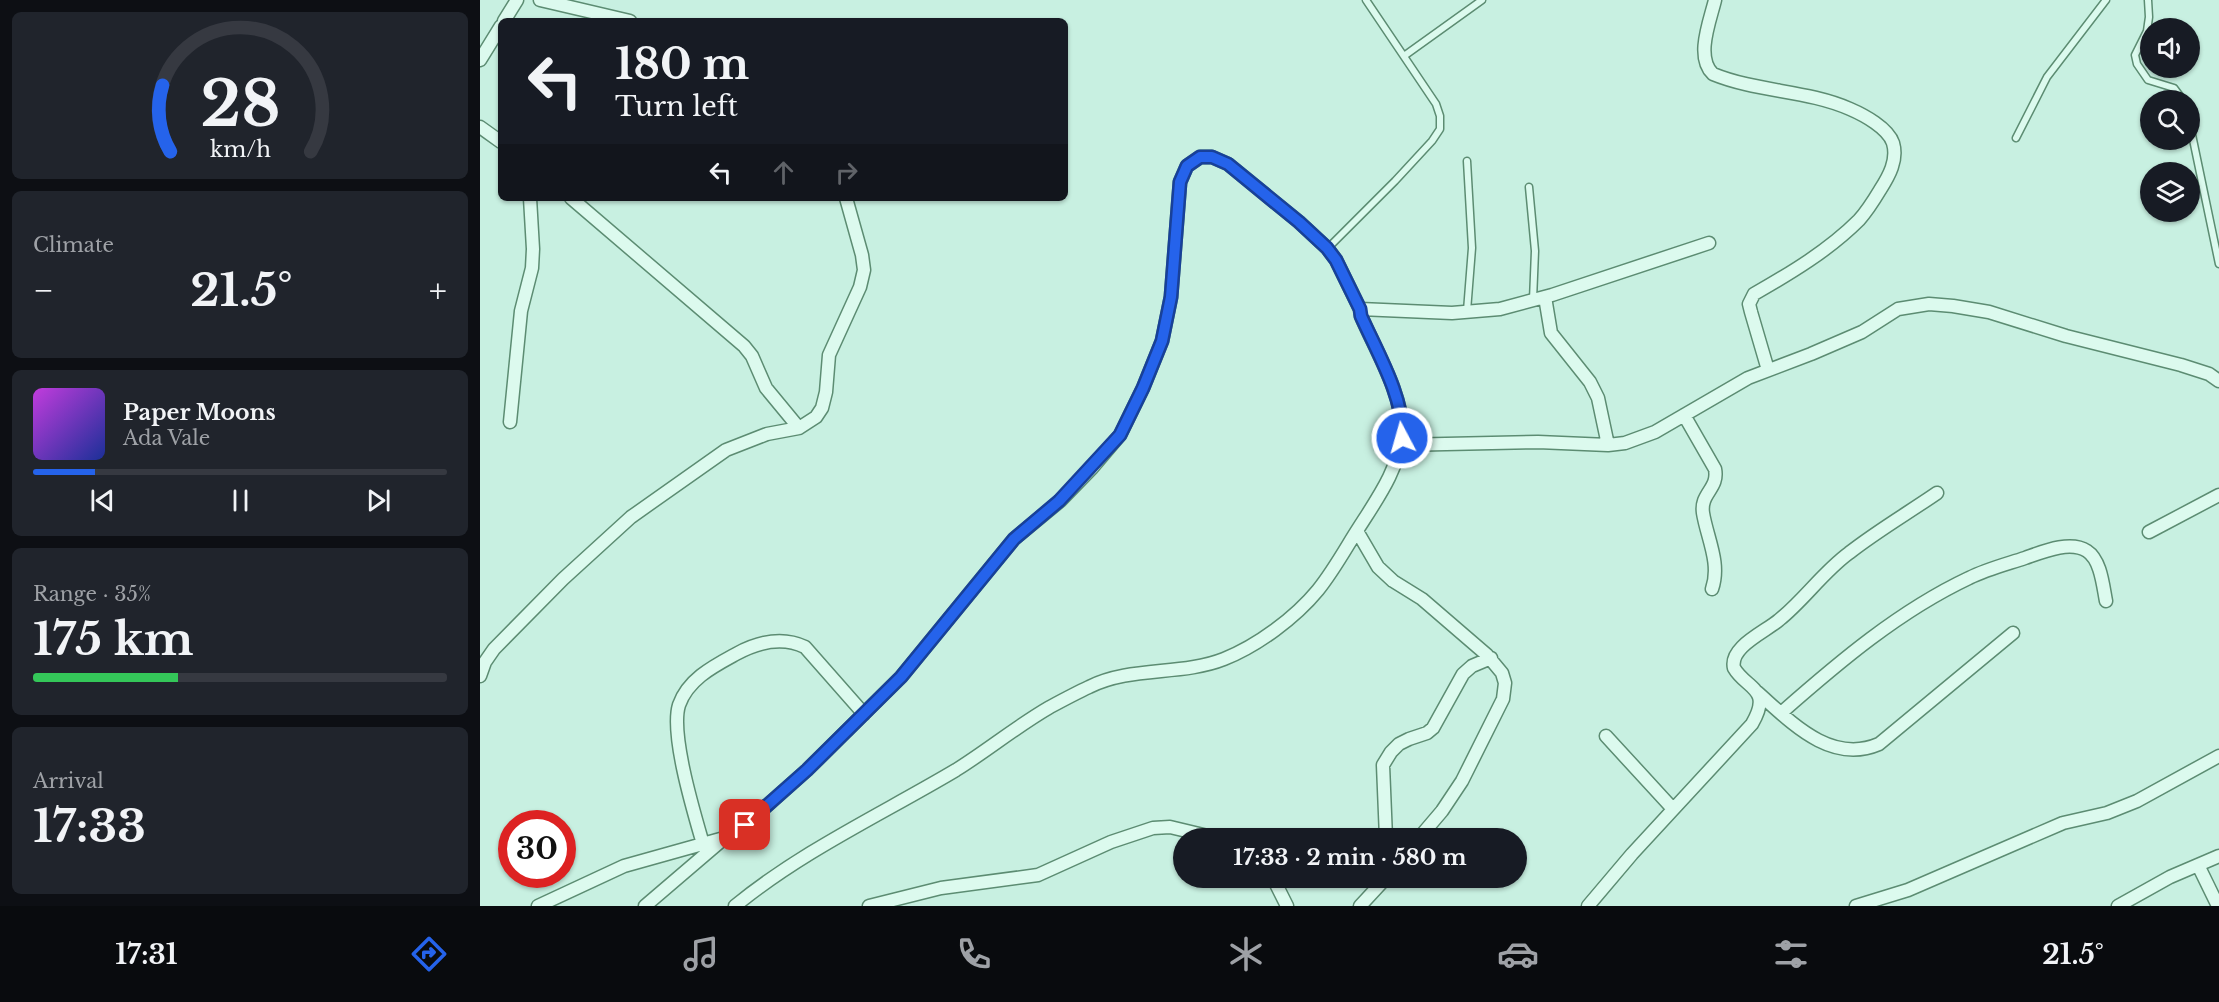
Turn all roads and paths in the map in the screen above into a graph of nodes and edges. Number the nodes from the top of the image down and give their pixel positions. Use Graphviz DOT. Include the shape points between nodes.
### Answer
graph roads {
  1 [pos="517,0"];
  2 [pos="540,0"];
  3 [pos="1366,0"];
  4 [pos="1482,0"];
  5 [pos="1715,0"];
  6 [pos="2106,0"];
  7 [pos="2148,0"];
  8 [pos="506,18"];
  9 [pos="617,18"];
  10 [pos="498,31"];
  11 [pos="1404,56"];
  12 [pos="480,60"];
  13 [pos="2176,90"];
  14 [pos="480,127"];
  15 [pos="2016,138"];
  16 [pos="498,140"];
  17 [pos="2195,150"];
  18 [pos="1467,160"];
  19 [pos="1529,187"];
  20 [pos="530,201"];
  21 [pos="575,201"];
  22 [pos="847,201"];
  23 [pos="1709,243"];
  24 [pos="1327,248"];
  25 [pos="2219,264"];
  26 [pos="1539,299"];
  27 [pos="1360,309"];
  28 [pos="1467,312"];
  29 [pos="1768,370"];
  30 [pos="2219,381"];
  31 [pos="1684,415"];
  32 [pos="510,422"];
  33 [pos="800,428"];
  34 [pos="1400,445"];
  35 [pos="1608,445"];
  36 [pos="1937,493"];
  37 [pos="2219,495"];
  38 [pos="1357,531"];
  39 [pos="2148,532"];
  40 [pos="1712,589"];
  41 [pos="2106,601"];
  42 [pos="2013,633"];
  43 [pos="1491,658"];
  44 [pos="480,676"];
  45 [pos="1757,692"];
  46 [pos="1781,713"];
  47 [pos="864,714"];
  48 [pos="1606,736"];
  49 [pos="2219,756"];
  50 [pos="1673,809"];
  51 [pos="1174,828"];
  52 [pos="1385,828"];
  53 [pos="1428,828"];
  54 [pos="724,838"];
  55 [pos="703,844"];
  56 [pos="2219,856"];
  57 [pos="2198,865"];
  58 [pos="1278,888"];
  59 [pos="1377,888"];
  60 [pos="538,906"];
  61 [pos="645,906"];
  62 [pos="735,906"];
  63 [pos="868,906"];
  64 [pos="1287,906"];
  65 [pos="1360,906"];
  66 [pos="1588,906"];
  67 [pos="1856,906"];
  68 [pos="2118,906"];
  69 [pos="2218,906"];
  1 -- 8 [label="street"];
  2 -- 9 [label="street"];
  3 -- 11 [label="lane"];
  4 -- 11 [label="lane"];
  5 -- 29 [label="street" via="1704,54 1707,68 1713,74 1843,106 1885,131 1892,141 1893,164 1860,219 1821,252 1754,294 1749,304"];
  6 -- 15 [label="lane" via="2048,76"];
  7 -- 13 [label="lane" via="2149,17 2135,55 2137,64 2148,80"];
  10 -- 12 [label="street"];
  11 -- 24 [label="lane" via="1436,104 1440,129 1395,181"];
  14 -- 16 [label="street"];
  17 -- 25 [label="lane"];
  18 -- 28 [label="lane" via="1472,265"];
  19 -- 26 [label="lane"];
  20 -- 32 [label="street" via="532,268 521,311"];
  21 -- 33 [label="street" via="744,346 766,388"];
  22 -- 33 [label="street" via="864,270 829,355 822,408"];
  23 -- 26 [label="street"];
  24 -- 27 [label="street"];
  24 -- 47 [label="street" via="1228,164 1200,157 1187,166 1180,182 1171,297 1162,341 1120,435 1059,501 1014,539 909,668"];
  26 -- 28 [label="street"];
  26 -- 35 [label="street" via="1551,333 1598,398"];
  27 -- 28 [label="street"];
  27 -- 34 [label="street" via="1394,392 1401,417"];
  29 -- 30 [label="street" via="1862,332 1898,309 1929,304 1989,312 2181,365"];
  29 -- 31 [label="street" via="1733,385"];
  31 -- 35 [label="street" via="1640,439"];
  31 -- 40 [label="street" via="1717,477 1703,501 1715,569"];
  33 -- 44 [label="street" via="767,434 726,450 631,517 494,649"];
  34 -- 35 [label="street"];
  34 -- 38 [label="street" via="1381,491"];
  36 -- 45 [label="street" via="1848,553 1779,620 1738,651 1733,658 1734,668"];
  37 -- 39 [label="street"];
  38 -- 43 [label="street" via="1378,567"];
  38 -- 62 [label="street" via="1318,590 1252,646 1214,662 1093,685 1049,708 958,769 829,842"];
  41 -- 46 [label="street" via="2098,567 2086,550 2074,547 2032,555 1971,577 1934,596 1838,663"];
  42 -- 46 [label="street" via="1879,744 1866,749 1823,743 1805,734"];
  43 -- 52 [label="street" via="1462,674 1433,728 1399,744 1385,759 1382,773"];
  43 -- 53 [label="street" via="1502,673 1503,699 1462,781"];
  45 -- 46 [label="street"];
  45 -- 50 [label="street" via="1759,713 1752,724"];
  47 -- 54 [label="street" via="745,825"];
  47 -- 55 [label="street" via="806,647 795,641 771,641 709,669 679,705 676,731"];
  48 -- 50 [label="street"];
  49 -- 67 [label="street" via="2137,801 2063,824 1908,890"];
  50 -- 66 [label="street"];
  51 -- 63 [label="street" via="1153,828 1111,842 1038,875 941,888"];
  54 -- 55 [label="street"];
  54 -- 61 [label="street"];
  55 -- 60 [label="street" via="624,866"];
  56 -- 57 [label="street"];
  57 -- 68 [label="street"];
  57 -- 69 [label="street"];
  58 -- 64 [label="street"];
  59 -- 65 [label="street"];
}
